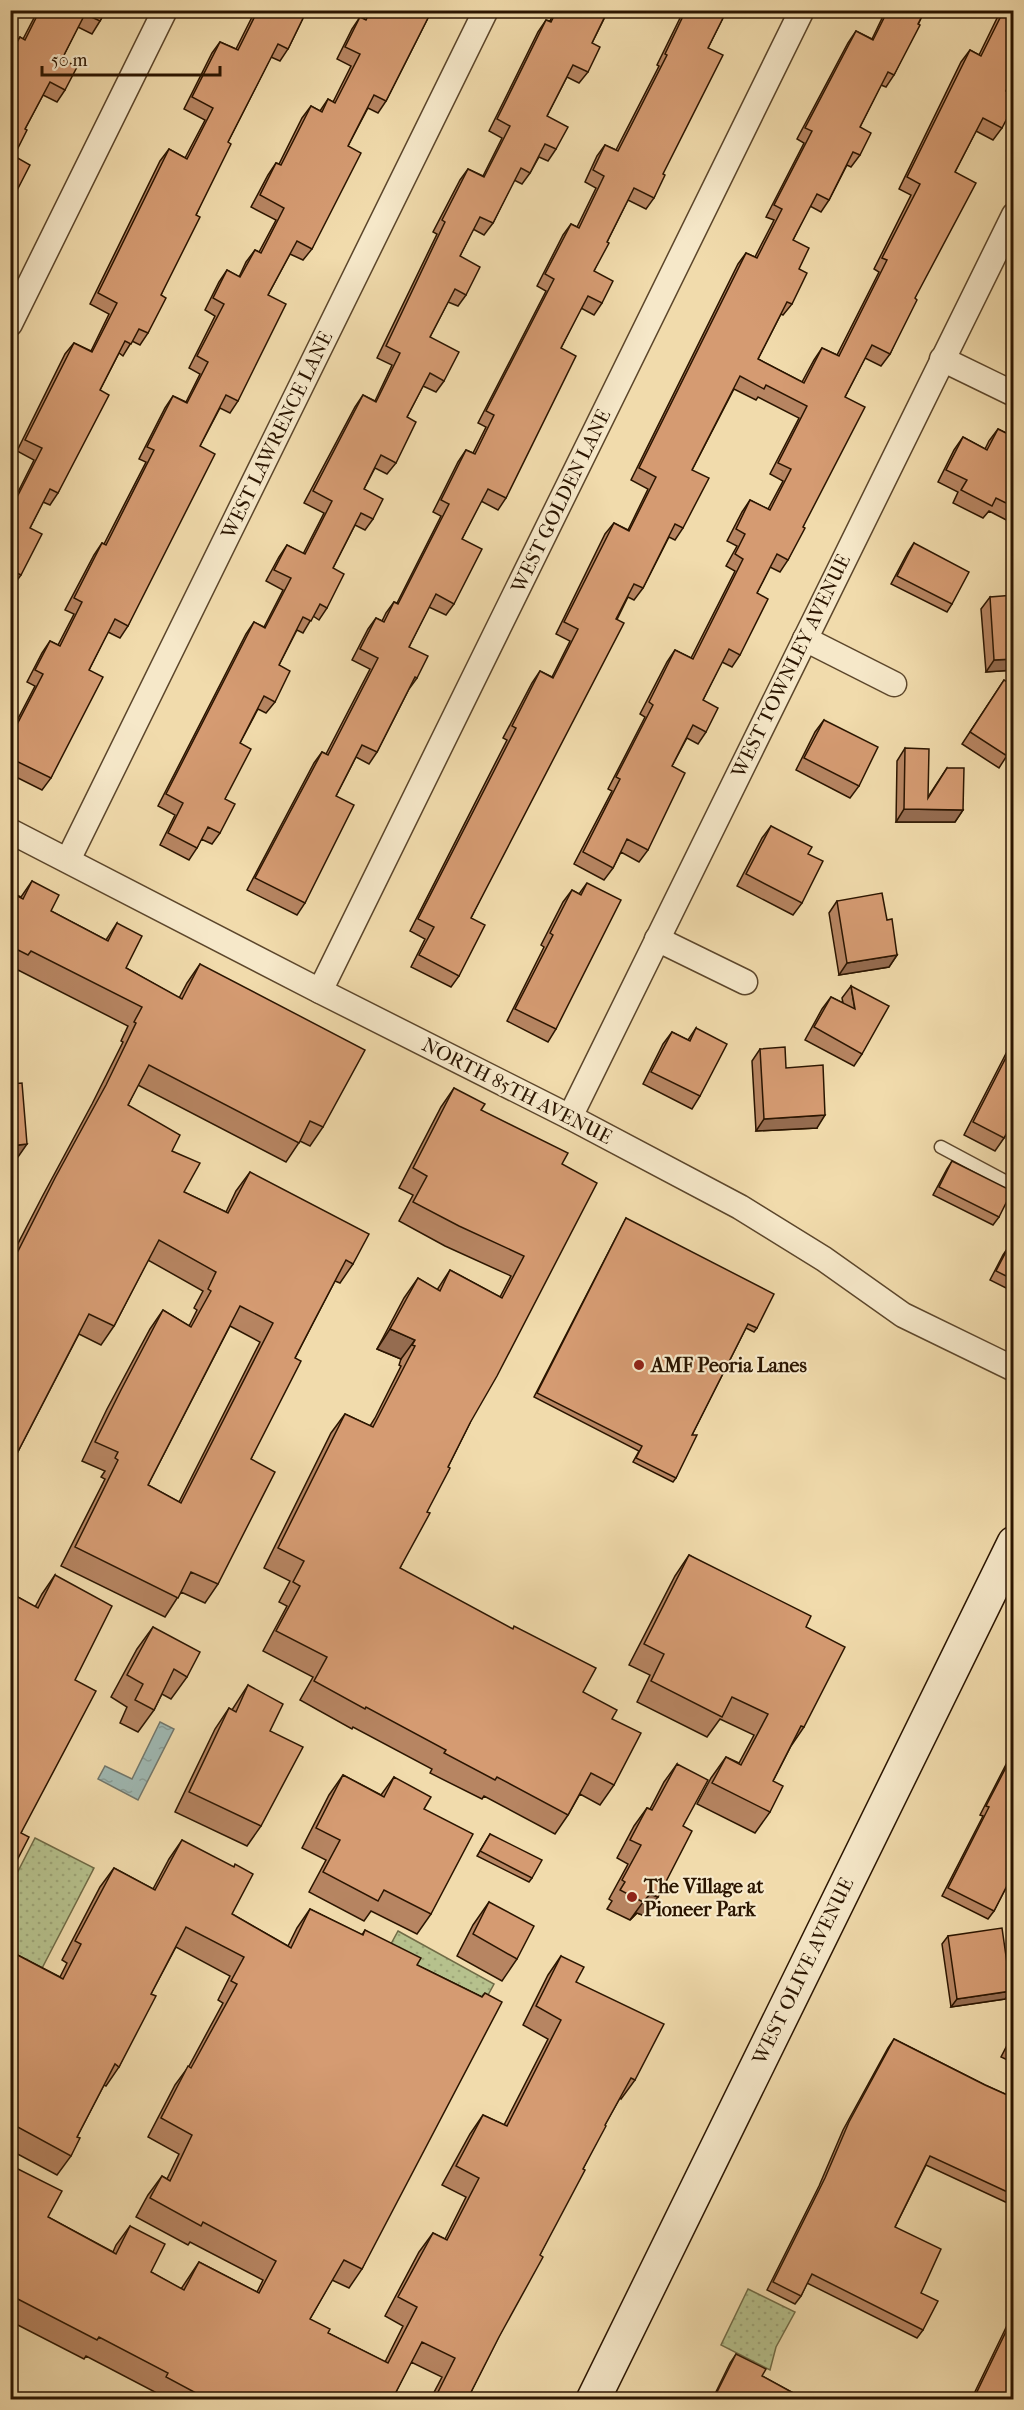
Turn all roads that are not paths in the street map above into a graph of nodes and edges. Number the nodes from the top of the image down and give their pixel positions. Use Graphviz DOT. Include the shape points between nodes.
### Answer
graph roads {
  1 [pos="165,10"];
  2 [pos="486,10"];
  3 [pos="802,10"];
  4 [pos="1014,215"];
  5 [pos="10,324"];
  6 [pos="942,359"];
  7 [pos="1014,394"];
  8 [pos="805,639"];
  9 [pos="894,684"];
  10 [pos="10,831"];
  11 [pos="68,860"];
  12 [pos="657,939"];
  13 [pos="745,982"];
  14 [pos="320,991"];
  15 [pos="570,1117"];
  16 [pos="941,1147"];
  17 [pos="1014,1186"];
  18 [pos="1014,1369"];
  19 [pos="1014,1543"];
  20 [pos="593,2400"];
  1 -- 5 [label="street"];
  2 -- 11 [label="street, WEST LAWRENCE LANE"];
  3 -- 14 [label="street, WEST GOLDEN LANE"];
  4 -- 6 [label="street, WEST TOWNLEY AVENUE"];
  6 -- 7 [label="street"];
  6 -- 8 [label="street, WEST TOWNLEY AVENUE"];
  8 -- 9 [label="street"];
  8 -- 12 [label="street, WEST TOWNLEY AVENUE"];
  10 -- 11 [label="street, NORTH 85TH AVENUE"];
  11 -- 14 [label="street, NORTH 85TH AVENUE"];
  12 -- 13 [label="street"];
  12 -- 15 [label="street, WEST TOWNLEY AVENUE"];
  14 -- 15 [label="street, NORTH 85TH AVENUE"];
  15 -- 18 [label="street, NORTH 85TH AVENUE" via="740,1207 824,1259 903,1315"];
  16 -- 17 [label="lane"];
  19 -- 20 [label="main road, WEST OLIVE AVENUE"];
}
